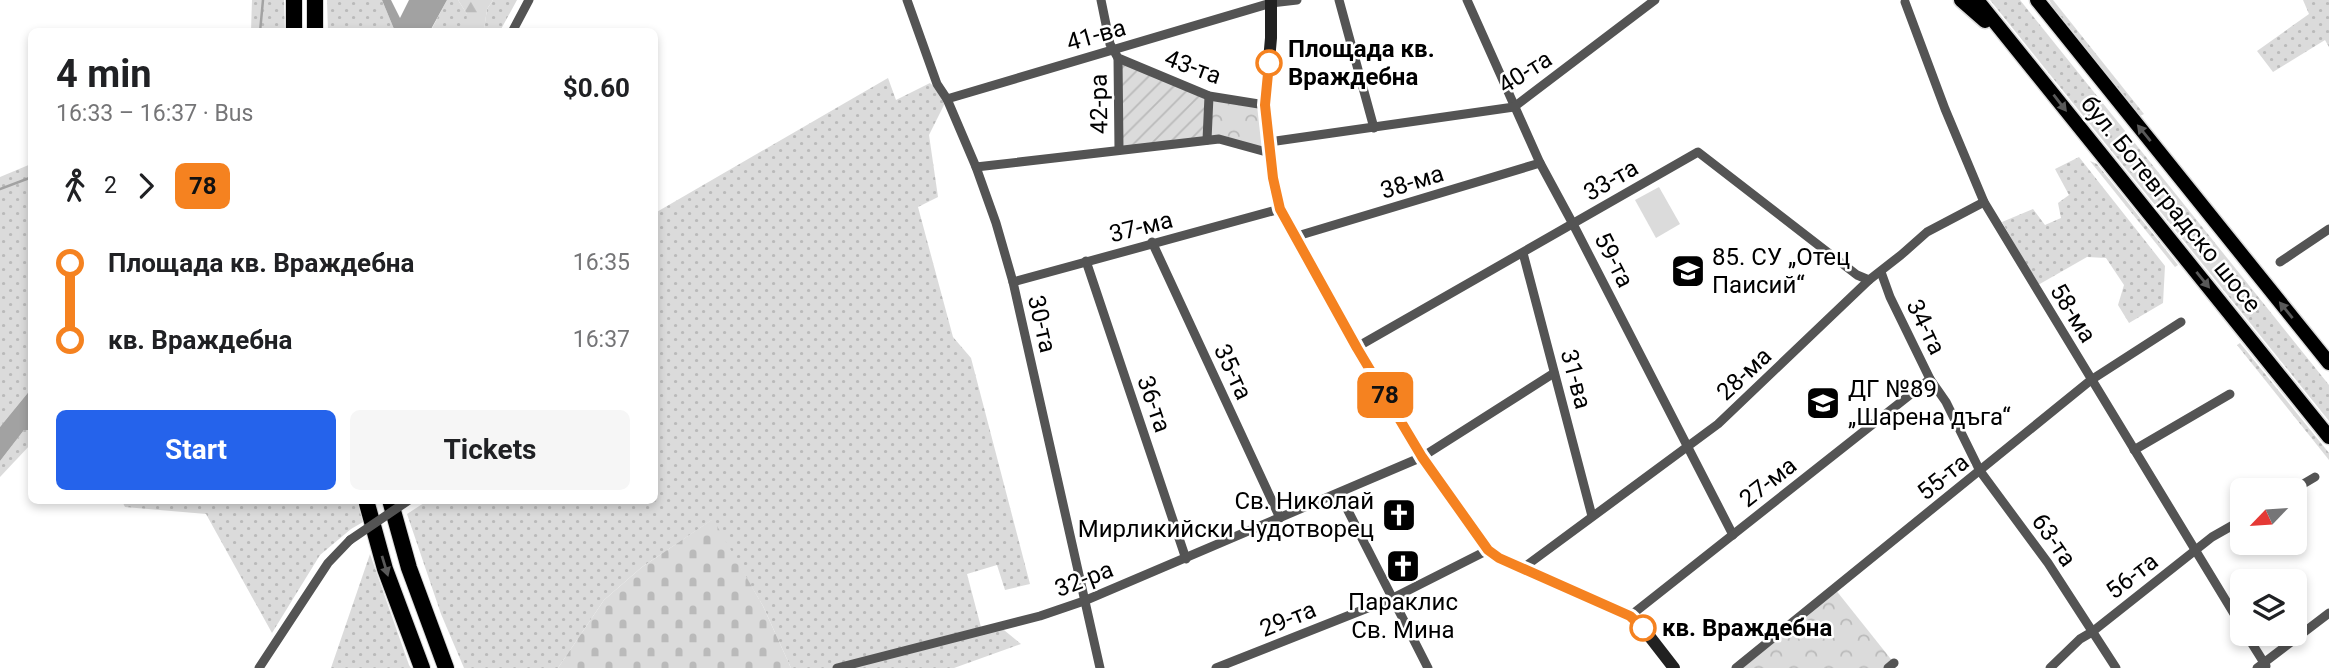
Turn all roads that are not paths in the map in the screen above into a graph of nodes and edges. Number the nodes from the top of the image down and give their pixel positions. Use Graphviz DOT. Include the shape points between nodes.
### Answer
graph roads {
  1 [pos="294,0"];
  2 [pos="315,0"];
  3 [pos="529,0"];
  4 [pos="907,0"];
  5 [pos="1101,0"];
  6 [pos="1297,0"];
  7 [pos="1339,0"];
  8 [pos="1466,0"];
  9 [pos="1655,0"];
  10 [pos="1961,0"];
  11 [pos="1977,0"];
  12 [pos="2037,0"];
  13 [pos="2045,0"];
  14 [pos="1271,1"];
  15 [pos="1905,2"];
  16 [pos="2060,27"];
  17 [pos="294,28"];
  18 [pos="315,28"];
  19 [pos="514,28"];
  20 [pos="2017,50"];
  21 [pos="1115,54"];
  22 [pos="1209,96"];
  23 [pos="947,99"];
  24 [pos="1265,105"];
  25 [pos="1514,107"];
  26 [pos="1374,128"];
  27 [pos="1207,140"];
  28 [pos="1269,148"];
  29 [pos="1119,150"];
  30 [pos="1540,163"];
  31 [pos="976,167"];
  32 [pos="1984,202"];
  33 [pos="1280,209"];
  34 [pos="1573,224"];
  35 [pos="2329,229"];
  36 [pos="1294,237"];
  37 [pos="1152,242"];
  38 [pos="1523,253"];
  39 [pos="1086,261"];
  40 [pos="2280,262"];
  41 [pos="1881,272"];
  42 [pos="1869,280"];
  43 [pos="1013,282"];
  44 [pos="2180,322"];
  45 [pos="1357,348"];
  46 [pos="2329,363"];
  47 [pos="1554,373"];
  48 [pos="1930,379"];
  49 [pos="2091,380"];
  50 [pos="2231,394"];
  51 [pos="2329,437"];
  52 [pos="1688,447"];
  53 [pos="2134,450"];
  54 [pos="1422,457"];
  55 [pos="1980,471"];
  56 [pos="2315,477"];
  57 [pos="2307,482"];
  58 [pos="1339,493"];
  59 [pos="367,504"];
  60 [pos="391,504"];
  61 [pos="403,504"];
  62 [pos="1592,516"];
  63 [pos="1280,518"];
  64 [pos="2230,527"];
  65 [pos="1733,535"];
  66 [pos="1488,550"];
  67 [pos="2195,551"];
  68 [pos="1186,559"];
  69 [pos="1523,568"];
  70 [pos="1394,598"];
  71 [pos="1084,601"];
  72 [pos="2230,608"];
  73 [pos="2329,613"];
  74 [pos="1630,616"];
  75 [pos="2092,632"];
  76 [pos="2251,646"];
  77 [pos="2262,666"];
  78 [pos="259,668"];
  79 [pos="422,668"];
  80 [pos="446,668"];
  81 [pos="837,668"];
  82 [pos="1100,668"];
  83 [pos="1216,668"];
  84 [pos="1428,668"];
  85 [pos="1674,668"];
  86 [pos="1736,668"];
  87 [pos="2050,668"];
  88 [pos="2116,668"];
  1 -- 17 [label="highway"];
  2 -- 18 [label="highway"];
  3 -- 19 [label="street"];
  4 -- 23 [label="street, 30-та" via="937,84"];
  5 -- 21 [label="street, 42-ра"];
  6 -- 14 [label="street, 41-ва"];
  7 -- 26 [label="street"];
  8 -- 25 [label="street, 59-та"];
  9 -- 25 [label="street, 40-та"];
  10 -- 20 [label="main road"];
  11 -- 20 [label="main road, бул. Ботевградско шосе"];
  12 -- 16 [label="main road, бул. Ботевградско шосе"];
  13 -- 16 [label="main road"];
  14 -- 21 [label="street, 41-ва"];
  14 -- 24 [label="street"];
  15 -- 32 [label="street, 58-ма"];
  46 -- 16 [label="main road, бул. Ботевградско шосе, one-way"];
  20 -- 51 [label="main road, бул. Ботевградско шосе, one-way"];
  21 -- 22 [label="street, 43-та"];
  21 -- 23 [label="street, 41-ва"];
  21 -- 29 [label="street, 42-ра"];
  22 -- 24 [label="street, 43-та"];
  22 -- 27 [label="street"];
  23 -- 31 [label="street, 30-та"];
  24 -- 28 [label="street"];
  25 -- 26 [label="street, 40-та"];
  25 -- 30 [label="street, 59-та"];
  26 -- 28 [label="street, 40-та"];
  27 -- 28 [label="street, 40-та"];
  27 -- 29 [label="street, 40-та"];
  28 -- 33 [label="street"];
  29 -- 31 [label="street, 40-та"];
  30 -- 34 [label="street, 59-та"];
  30 -- 36 [label="street, 38-ма"];
  31 -- 43 [label="street, 30-та"];
  32 -- 41 [label="street, 28-ма" via="1927,232"];
  32 -- 49 [label="street, 58-ма"];
  33 -- 36 [label="street"];
  33 -- 37 [label="street, 37-ма"];
  34 -- 38 [label="street, 33-та"];
  34 -- 42 [label="street, 33-та" via="1698,152"];
  34 -- 52 [label="street, 59-та"];
  35 -- 40 [label="street"];
  36 -- 45 [label="street"];
  37 -- 39 [label="street, 37-ма"];
  37 -- 63 [label="street, 35-та"];
  38 -- 45 [label="street, 33-та"];
  38 -- 47 [label="street, 31-ва"];
  39 -- 43 [label="street, 37-ма"];
  39 -- 68 [label="street, 36-та"];
  41 -- 42 [label="street, 28-ма"];
  41 -- 48 [label="street, 34-та"];
  42 -- 52 [label="street, 28-ма" via="1718,425"];
  43 -- 71 [label="street, 30-та"];
  44 -- 49 [label="street, 55-та"];
  45 -- 54 [label="street"];
  47 -- 54 [label="street, 32-ра"];
  47 -- 62 [label="street, 31-ва"];
  48 -- 55 [label="street, 34-та"];
  48 -- 65 [label="street, 27-ма"];
  49 -- 53 [label="street, 58-ма"];
  49 -- 55 [label="street, 55-та"];
  50 -- 53 [label="street"];
  52 -- 62 [label="street, 28-ма"];
  52 -- 65 [label="street, 59-та"];
  53 -- 67 [label="street, 58-ма"];
  54 -- 58 [label="street, 32-ра"];
  54 -- 66 [label="street"];
  55 -- 75 [label="street, 63-та"];
  55 -- 86 [label="street, 55-та"];
  56 -- 57 [label="street"];
  58 -- 63 [label="street, 32-ра"];
  58 -- 70 [label="street"];
  59 -- 79 [label="highway, one-way" via="385,569"];
  60 -- 80 [label="highway"];
  61 -- 78 [label="street, bridge" via="350,540 328,563"];
  62 -- 69 [label="street, 28-ма"];
  63 -- 68 [label="street, 32-ра"];
  64 -- 67 [label="street, 56-та"];
  65 -- 74 [label="street, 27-ма"];
  66 -- 69 [label="street"];
  66 -- 70 [label="street, 29-та"];
  67 -- 72 [label="street, 58-ма"];
  67 -- 75 [label="street, 56-та"];
  68 -- 71 [label="street, 32-ра"];
  69 -- 74 [label="street"];
  70 -- 83 [label="street, 29-та"];
  70 -- 84 [label="street"];
  71 -- 81 [label="street, 32-ра"];
  71 -- 82 [label="street, 30-та"];
  73 -- 77 [label="street"];
  74 -- 85 [label="street"];
  75 -- 87 [label="street, 56-та"];
  75 -- 88 [label="street, 63-та"];
  76 -- 77 [label="street"];
}
